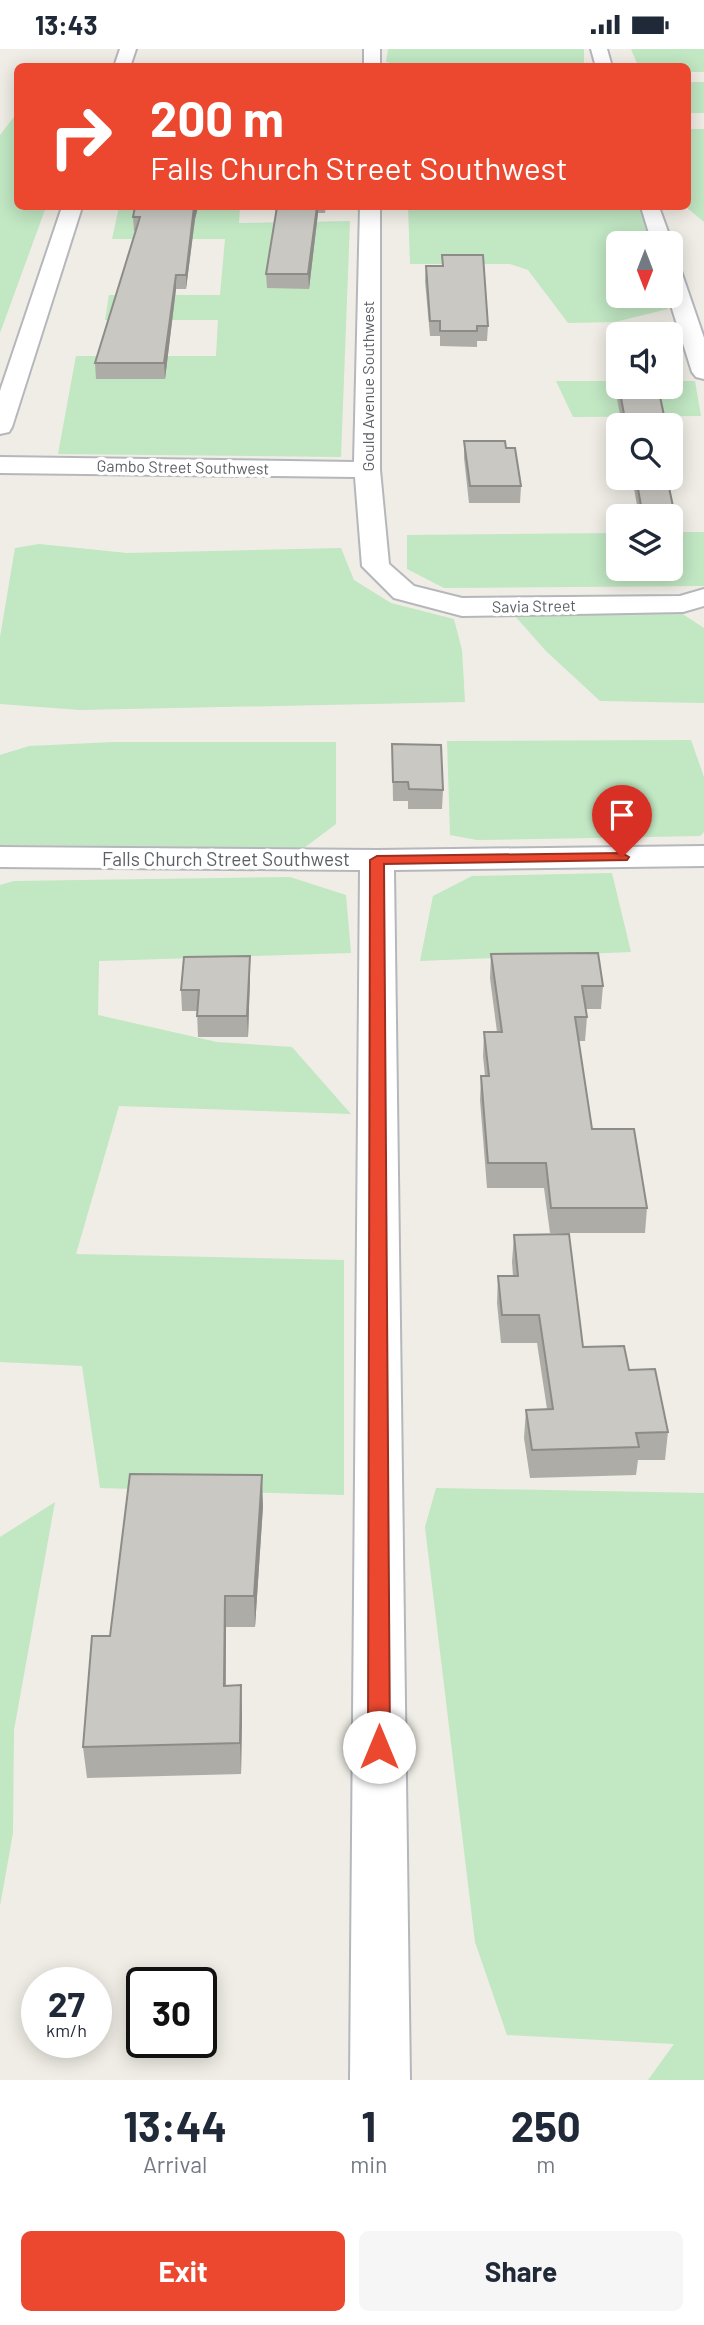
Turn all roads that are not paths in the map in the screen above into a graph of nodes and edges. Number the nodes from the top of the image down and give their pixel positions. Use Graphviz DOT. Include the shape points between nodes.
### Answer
graph roads {
  1 [pos="71,210"];
  2 [pos="370,210"];
  3 [pos="651,210"];
  4 [pos="658,231"];
  5 [pos="683,308"];
  6 [pos="704,372"];
  7 [pos="0,427"];
  8 [pos="0,465"];
  9 [pos="367,470"];
  10 [pos="376,566"];
  11 [pos="704,597"];
  12 [pos="704,856"];
  13 [pos="0,857"];
  14 [pos="377,860"];
  15 [pos="380,2080"];
  1 -- 7 [label="street"];
  2 -- 9 [label="street, Gould Avenue Southwest"];
  3 -- 4 [label="street"];
  5 -- 6 [label="street"];
  8 -- 9 [label="street, Gambo Street Southwest"];
  9 -- 10 [label="street, Gould Avenue Southwest"];
  10 -- 11 [label="street, Savia Street" via="404,592 462,607 683,604"];
  12 -- 14 [label="street, Falls Church Street Southwest"];
  13 -- 14 [label="street, Falls Church Street Southwest"];
  14 -- 15 [label="street"];
}
